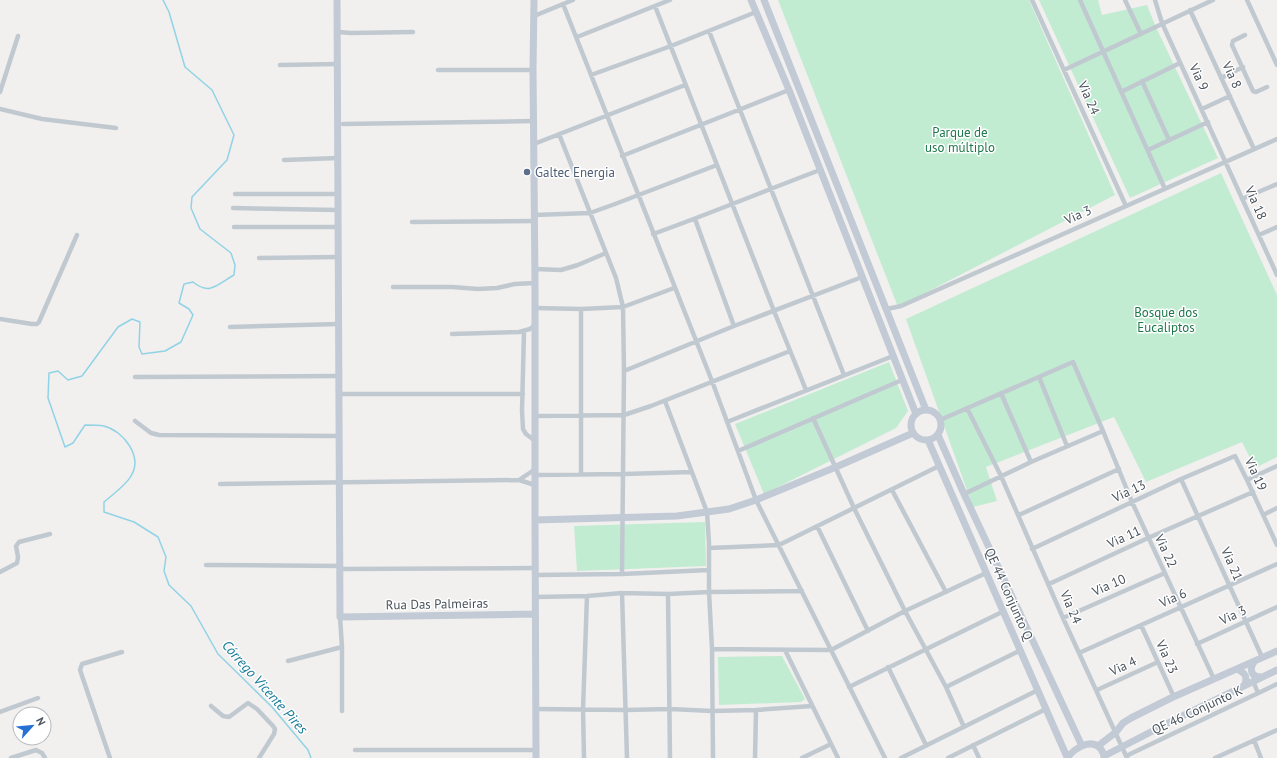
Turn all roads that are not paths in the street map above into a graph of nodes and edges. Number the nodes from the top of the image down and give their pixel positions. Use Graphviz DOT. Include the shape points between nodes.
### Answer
graph roads {
  1 [pos="337,0"];
  2 [pos="534,0"];
  3 [pos="573,0"];
  4 [pos="670,0"];
  5 [pos="751,0"];
  6 [pos="764,0"];
  7 [pos="1032,0"];
  8 [pos="1080,0"];
  9 [pos="1125,0"];
  10 [pos="1155,0"];
  11 [pos="1213,0"];
  12 [pos="1247,0"];
  13 [pos="563,4"];
  14 [pos="655,6"];
  15 [pos="1190,10"];
  16 [pos="756,12"];
  17 [pos="534,16"];
  18 [pos="1162,24"];
  19 [pos="709,31"];
  20 [pos="338,32"];
  21 [pos="413,32"];
  22 [pos="1141,34"];
  23 [pos="1245,35"];
  24 [pos="18,36"];
  25 [pos="577,37"];
  26 [pos="671,46"];
  27 [pos="1103,52"];
  28 [pos="1275,53"];
  29 [pos="1180,63"];
  30 [pos="338,64"];
  31 [pos="280,65"];
  32 [pos="1277,65"];
  33 [pos="1243,68"];
  34 [pos="438,70"];
  35 [pos="533,70"];
  36 [pos="1064,70"];
  37 [pos="591,75"];
  38 [pos="1221,78"];
  39 [pos="1142,81"];
  40 [pos="685,85"];
  41 [pos="1267,88"];
  42 [pos="789,90"];
  43 [pos="0,92"];
  44 [pos="1121,92"];
  45 [pos="1230,96"];
  46 [pos="0,109"];
  47 [pos="1202,109"];
  48 [pos="740,110"];
  49 [pos="606,116"];
  50 [pos="534,121"];
  51 [pos="1208,122"];
  52 [pos="343,124"];
  53 [pos="701,125"];
  54 [pos="116,128"];
  55 [pos="559,134"];
  56 [pos="1277,139"];
  57 [pos="1169,140"];
  58 [pos="534,144"];
  59 [pos="1148,150"];
  60 [pos="1254,150"];
  61 [pos="622,156"];
  62 [pos="338,158"];
  63 [pos="284,160"];
  64 [pos="1226,162"];
  65 [pos="717,165"];
  66 [pos="820,170"];
  67 [pos="1277,184"];
  68 [pos="772,188"];
  69 [pos="1165,189"];
  70 [pos="235,194"];
  71 [pos="338,194"];
  72 [pos="638,195"];
  73 [pos="1242,199"];
  74 [pos="733,205"];
  75 [pos="1126,206"];
  76 [pos="233,208"];
  77 [pos="338,210"];
  78 [pos="590,212"];
  79 [pos="534,218"];
  80 [pos="695,219"];
  81 [pos="850,219"];
  82 [pos="412,222"];
  83 [pos="1277,226"];
  84 [pos="234,227"];
  85 [pos="338,227"];
  86 [pos="843,227"];
  87 [pos="853,227"];
  88 [pos="77,234"];
  89 [pos="653,234"];
  90 [pos="1259,235"];
  91 [pos="606,253"];
  92 [pos="338,257"];
  93 [pos="259,258"];
  94 [pos="1275,266"];
  95 [pos="535,269"];
  96 [pos="1277,275"];
  97 [pos="862,277"];
  98 [pos="535,283"];
  99 [pos="393,287"];
  100 [pos="674,288"];
  101 [pos="814,296"];
  102 [pos="623,307"];
  103 [pos="535,308"];
  104 [pos="581,309"];
  105 [pos="887,309"];
  106 [pos="774,311"];
  107 [pos="0,319"];
  108 [pos="339,324"];
  109 [pos="535,325"];
  110 [pos="734,326"];
  111 [pos="230,327"];
  112 [pos="524,331"];
  113 [pos="452,334"];
  114 [pos="696,342"];
  115 [pos="790,351"];
  116 [pos="893,356"];
  117 [pos="624,371"];
  118 [pos="844,375"];
  119 [pos="339,376"];
  120 [pos="135,377"];
  121 [pos="1039,377"];
  122 [pos="902,380"];
  123 [pos="712,381"];
  124 [pos="806,390"];
  125 [pos="1001,393"];
  126 [pos="339,394"];
  127 [pos="523,394"];
  128 [pos="665,401"];
  129 [pos="967,408"];
  130 [pos="926,410"];
  131 [pos="916,414"];
  132 [pos="624,415"];
  133 [pos="535,416"];
  134 [pos="581,416"];
  135 [pos="813,418"];
  136 [pos="940,420"];
  137 [pos="135,421"];
  138 [pos="727,422"];
  139 [pos="1103,431"];
  140 [pos="913,433"];
  141 [pos="938,435"];
  142 [pos="339,436"];
  143 [pos="534,440"];
  144 [pos="928,440"];
  145 [pos="1067,446"];
  146 [pos="738,451"];
  147 [pos="1235,456"];
  148 [pos="1031,462"];
  149 [pos="939,466"];
  150 [pos="1277,466"];
  151 [pos="836,467"];
  152 [pos="1119,468"];
  153 [pos="692,472"];
  154 [pos="534,473"];
  155 [pos="581,474"];
  156 [pos="624,474"];
  157 [pos="1001,476"];
  158 [pos="1181,479"];
  159 [pos="519,480"];
  160 [pos="1247,480"];
  161 [pos="339,482"];
  162 [pos="220,484"];
  163 [pos="535,485"];
  164 [pos="892,490"];
  165 [pos="1253,492"];
  166 [pos="964,494"];
  167 [pos="756,500"];
  168 [pos="1132,502"];
  169 [pos="854,508"];
  170 [pos="1277,508"];
  171 [pos="707,512"];
  172 [pos="1018,515"];
  173 [pos="1262,515"];
  174 [pos="1198,516"];
  175 [pos="622,518"];
  176 [pos="534,520"];
  177 [pos="817,526"];
  178 [pos="50,534"];
  179 [pos="1148,538"];
  180 [pos="778,544"];
  181 [pos="1277,546"];
  182 [pos="709,548"];
  183 [pos="1032,549"];
  184 [pos="1277,564"];
  185 [pos="206,565"];
  186 [pos="340,567"];
  187 [pos="709,570"];
  188 [pos="0,572"];
  189 [pos="535,572"];
  190 [pos="986,573"];
  191 [pos="1164,573"];
  192 [pos="622,574"];
  193 [pos="1049,584"];
  194 [pos="1230,585"];
  195 [pos="802,591"];
  196 [pos="709,592"];
  197 [pos="946,592"];
  198 [pos="622,593"];
  199 [pos="668,594"];
  200 [pos="588,596"];
  201 [pos="535,597"];
  202 [pos="1180,607"];
  203 [pos="1277,607"];
  204 [pos="905,611"];
  205 [pos="1004,611"];
  206 [pos="536,614"];
  207 [pos="340,617"];
  208 [pos="1063,618"];
  209 [pos="1246,621"];
  210 [pos="1141,625"];
  211 [pos="868,631"];
  212 [pos="1197,644"];
  213 [pos="342,647"];
  214 [pos="712,649"];
  215 [pos="785,650"];
  216 [pos="831,650"];
  217 [pos="927,650"];
  218 [pos="1021,650"];
  219 [pos="1277,651"];
  220 [pos="122,652"];
  221 [pos="1079,653"];
  222 [pos="1262,658"];
  223 [pos="288,661"];
  224 [pos="1158,662"];
  225 [pos="1254,662"];
  226 [pos="888,667"];
  227 [pos="1237,669"];
  228 [pos="1277,670"];
  229 [pos="1260,677"];
  230 [pos="1214,679"];
  231 [pos="1253,681"];
  232 [pos="1245,684"];
  233 [pos="1277,684"];
  234 [pos="850,687"];
  235 [pos="946,687"];
  236 [pos="1038,690"];
  237 [pos="1097,690"];
  238 [pos="1258,693"];
  239 [pos="1174,697"];
  240 [pos="38,698"];
  241 [pos="211,706"];
  242 [pos="812,706"];
  243 [pos="536,709"];
  244 [pos="583,709"];
  245 [pos="670,709"];
  246 [pos="1046,709"];
  247 [pos="626,710"];
  248 [pos="756,710"];
  249 [pos="342,711"];
  250 [pos="712,711"];
  251 [pos="0,712"];
  252 [pos="1166,724"];
  253 [pos="964,726"];
  254 [pos="1277,730"];
  255 [pos="1116,732"];
  256 [pos="1170,734"];
  257 [pos="1254,740"];
  258 [pos="831,744"];
  259 [pos="926,745"];
  260 [pos="973,745"];
  261 [pos="1082,746"];
  262 [pos="1098,746"];
  263 [pos="1122,746"];
  264 [pos="355,750"];
  265 [pos="536,754"];
  266 [pos="1067,757"];
  267 [pos="1104,757"];
  268 [pos="1127,757"];
  269 [pos="10,758"];
  270 [pos="45,758"];
  271 [pos="110,758"];
  272 [pos="259,758"];
  273 [pos="584,758"];
  274 [pos="627,758"];
  275 [pos="670,758"];
  276 [pos="713,758"];
  277 [pos="755,758"];
  278 [pos="802,758"];
  279 [pos="838,758"];
  280 [pos="885,758"];
  281 [pos="901,758"];
  282 [pos="948,758"];
  283 [pos="979,758"];
  284 [pos="1214,758"];
  285 [pos="1261,758"];
  1 -- 20 [label="street"];
  2 -- 17 [label="street"];
  3 -- 13 [label="street"];
  4 -- 14 [label="street"];
  5 -- 16 [label="street"];
  6 -- 81 [label="street"];
  7 -- 36 [label="street, Via 24"];
  8 -- 27 [label="street"];
  9 -- 22 [label="street"];
  10 -- 18 [label="street, Via 9"];
  11 -- 15 [label="street"];
  12 -- 28 [label="street"];
  13 -- 17 [label="street"];
  13 -- 25 [label="street"];
  14 -- 25 [label="street"];
  14 -- 26 [label="street"];
  15 -- 18 [label="street"];
  15 -- 38 [label="street, Via 8"];
  16 -- 19 [label="street"];
  16 -- 42 [label="street"];
  17 -- 35 [label="street"];
  18 -- 22 [label="street"];
  18 -- 29 [label="street, Via 9"];
  19 -- 26 [label="street"];
  19 -- 48 [label="street"];
  20 -- 21 [label="street"];
  20 -- 30 [label="street"];
  22 -- 27 [label="street"];
  23 -- 33 [label="street" via="1232,43"];
  24 -- 43 [label="street"];
  25 -- 37 [label="street"];
  26 -- 37 [label="street"];
  26 -- 40 [label="street"];
  27 -- 36 [label="street"];
  27 -- 44 [label="street"];
  28 -- 32 [label="street"];
  29 -- 39 [label="street"];
  29 -- 47 [label="street, Via 9"];
  30 -- 31 [label="street"];
  30 -- 62 [label="street"];
  33 -- 38 [label="street"];
  33 -- 41 [label="street" via="1255,92"];
  34 -- 35 [label="street"];
  35 -- 50 [label="street"];
  36 -- 75 [label="street, Via 24"];
  37 -- 49 [label="street"];
  38 -- 45 [label="street, Via 8"];
  39 -- 44 [label="street"];
  39 -- 57 [label="street"];
  40 -- 49 [label="street"];
  40 -- 53 [label="street"];
  42 -- 48 [label="street"];
  42 -- 66 [label="street"];
  44 -- 59 [label="street"];
  45 -- 47 [label="street"];
  45 -- 60 [label="street, Via 8"];
  46 -- 54 [label="street" via="42,119"];
  47 -- 51 [label="street, Via 9"];
  48 -- 53 [label="street"];
  48 -- 68 [label="street"];
  49 -- 55 [label="street"];
  49 -- 61 [label="street"];
  50 -- 52 [label="street"];
  50 -- 58 [label="street"];
  51 -- 57 [label="street"];
  51 -- 64 [label="street, Via 9"];
  53 -- 61 [label="street"];
  53 -- 65 [label="street"];
  55 -- 58 [label="street"];
  55 -- 78 [label="street"];
  56 -- 60 [label="street, Via 3"];
  57 -- 59 [label="street"];
  58 -- 79 [label="street"];
  59 -- 69 [label="street"];
  60 -- 64 [label="street, Via 3"];
  61 -- 72 [label="street"];
  62 -- 63 [label="street"];
  62 -- 71 [label="street"];
  64 -- 69 [label="street, Via 3"];
  64 -- 73 [label="street, Via 18"];
  65 -- 72 [label="street"];
  65 -- 74 [label="street"];
  66 -- 68 [label="street"];
  66 -- 86 [label="street"];
  67 -- 73 [label="street"];
  68 -- 74 [label="street"];
  68 -- 101 [label="street"];
  69 -- 75 [label="street, Via 3"];
  70 -- 71 [label="street"];
  71 -- 77 [label="street"];
  72 -- 78 [label="street"];
  72 -- 89 [label="street"];
  73 -- 90 [label="street, Via 18"];
  74 -- 80 [label="street"];
  74 -- 106 [label="street"];
  75 -- 105 [label="street, Via 3" via="902,306"];
  76 -- 77 [label="street"];
  77 -- 85 [label="street"];
  78 -- 79 [label="street"];
  78 -- 91 [label="street"];
  79 -- 82 [label="street"];
  79 -- 95 [label="street"];
  80 -- 89 [label="street"];
  80 -- 110 [label="street"];
  81 -- 86 [label="street"];
  81 -- 87 [label="street"];
  83 -- 90 [label="street"];
  84 -- 85 [label="street"];
  85 -- 92 [label="street"];
  86 -- 87 [label="street"];
  86 -- 97 [label="street"];
  87 -- 105 [label="street"];
  88 -- 107 [label="street" via="37,324"];
  89 -- 100 [label="street"];
  90 -- 94 [label="street, Via 18"];
  91 -- 95 [label="street" via="561,270"];
  91 -- 102 [label="street" via="616,278"];
  92 -- 93 [label="street"];
  92 -- 108 [label="street"];
  94 -- 96 [label="street, Via 18"];
  95 -- 98 [label="street"];
  97 -- 101 [label="street"];
  97 -- 116 [label="street"];
  98 -- 99 [label="street" via="478,289"];
  98 -- 103 [label="street"];
  100 -- 102 [label="street"];
  100 -- 114 [label="street"];
  101 -- 106 [label="street"];
  101 -- 118 [label="street"];
  102 -- 104 [label="street"];
  102 -- 117 [label="street"];
  103 -- 104 [label="street"];
  103 -- 109 [label="street"];
  104 -- 134 [label="street"];
  105 -- 130 [label="street"];
  106 -- 110 [label="street"];
  106 -- 115 [label="street"];
  108 -- 111 [label="street"];
  108 -- 119 [label="street"];
  109 -- 112 [label="street"];
  109 -- 133 [label="street"];
  110 -- 114 [label="street"];
  112 -- 113 [label="street"];
  112 -- 127 [label="street"];
  114 -- 117 [label="street"];
  114 -- 123 [label="street"];
  115 -- 123 [label="street"];
  115 -- 124 [label="street"];
  116 -- 118 [label="street"];
  116 -- 122 [label="street"];
  117 -- 132 [label="street"];
  118 -- 124 [label="street"];
  119 -- 120 [label="street"];
  119 -- 126 [label="street"];
  121 -- 125 [label="street"];
  121 -- 139 [label="street, Via 22" via="1073,362"];
  121 -- 145 [label="street"];
  122 -- 131 [label="street"];
  122 -- 135 [label="street"];
  123 -- 128 [label="street"];
  123 -- 138 [label="street"];
  124 -- 138 [label="street"];
  125 -- 129 [label="street"];
  125 -- 148 [label="street"];
  126 -- 127 [label="street"];
  126 -- 142 [label="street"];
  127 -- 143 [label="street" via="523,429"];
  128 -- 132 [label="street"];
  128 -- 153 [label="street"];
  129 -- 136 [label="street"];
  129 -- 157 [label="street, Via 24"];
  130 -- 131 [label="street"];
  130 -- 136 [label="street" via="935,413"];
  131 -- 140 [label="street" via="911,424"];
  132 -- 134 [label="street"];
  132 -- 156 [label="street"];
  133 -- 134 [label="street"];
  133 -- 143 [label="street"];
  134 -- 155 [label="street"];
  135 -- 146 [label="street"];
  135 -- 151 [label="street"];
  136 -- 141 [label="street" via="941,429"];
  137 -- 142 [label="street" via="159,435"];
  138 -- 146 [label="street"];
  139 -- 145 [label="street"];
  139 -- 152 [label="street, Via 22"];
  140 -- 144 [label="street" via="920,439"];
  140 -- 151 [label="street"];
  141 -- 144 [label="street"];
  141 -- 166 [label="street, QE 44 Conjunto Q"];
  142 -- 161 [label="street"];
  143 -- 154 [label="street"];
  144 -- 149 [label="street, QE 44 Conjunto Q"];
  145 -- 148 [label="street"];
  146 -- 167 [label="street"];
  147 -- 158 [label="street, Via 13"];
  147 -- 160 [label="street, Via 19"];
  148 -- 157 [label="street"];
  149 -- 164 [label="street"];
  149 -- 190 [label="street, QE 44 Conjunto Q"];
  150 -- 160 [label="street"];
  151 -- 167 [label="street"];
  151 -- 169 [label="street"];
  152 -- 168 [label="street, Via 22"];
  152 -- 172 [label="street"];
  153 -- 156 [label="street"];
  153 -- 171 [label="street"];
  154 -- 155 [label="street"];
  154 -- 159 [label="street"];
  154 -- 163 [label="street"];
  155 -- 156 [label="street"];
  156 -- 175 [label="street"];
  157 -- 166 [label="street"];
  157 -- 172 [label="street, Via 24"];
  158 -- 168 [label="street, Via 13"];
  158 -- 174 [label="street, Via 21"];
  159 -- 161 [label="street"];
  159 -- 163 [label="street"];
  160 -- 165 [label="street, Via 19"];
  161 -- 162 [label="street"];
  161 -- 186 [label="street"];
  163 -- 176 [label="street"];
  164 -- 169 [label="street"];
  164 -- 197 [label="street"];
  165 -- 173 [label="street, Via 19"];
  165 -- 174 [label="street, Via 11"];
  166 -- 261 [label="street, QE 44 Conjunto Q"];
  167 -- 171 [label="street"];
  167 -- 180 [label="street"];
  168 -- 179 [label="street, Via 22"];
  168 -- 183 [label="street, Via 13"];
  169 -- 177 [label="street"];
  169 -- 204 [label="street"];
  170 -- 173 [label="street"];
  171 -- 175 [label="street"];
  171 -- 182 [label="street"];
  172 -- 183 [label="street, Via 24"];
  173 -- 181 [label="street, Via 19"];
  174 -- 179 [label="street, Via 11"];
  174 -- 194 [label="street, Via 21"];
  175 -- 176 [label="street"];
  175 -- 192 [label="street"];
  176 -- 189 [label="street"];
  177 -- 180 [label="street"];
  177 -- 211 [label="street"];
  178 -- 188 [label="street" via="19,542 16,546 17,563"];
  179 -- 191 [label="street, Via 22"];
  179 -- 193 [label="street, Via 11"];
  180 -- 182 [label="street"];
  180 -- 195 [label="street"];
  182 -- 187 [label="street"];
  183 -- 193 [label="street, Via 24"];
  184 -- 194 [label="street, Via 6"];
  185 -- 186 [label="street"];
  186 -- 189 [label="street"];
  186 -- 207 [label="street"];
  187 -- 192 [label="street"];
  187 -- 196 [label="street"];
  189 -- 192 [label="street"];
  189 -- 201 [label="street"];
  190 -- 197 [label="street"];
  190 -- 205 [label="street, QE 44 Conjunto Q"];
  191 -- 202 [label="street, Via 22"];
  191 -- 208 [label="street, Via 10"];
  193 -- 208 [label="street, Via 24"];
  194 -- 202 [label="street, Via 6"];
  194 -- 209 [label="street, Via 21"];
  195 -- 196 [label="street"];
  195 -- 216 [label="street"];
  196 -- 199 [label="street"];
  196 -- 214 [label="street"];
  197 -- 204 [label="street"];
  198 -- 199 [label="street"];
  198 -- 200 [label="street"];
  198 -- 247 [label="street"];
  199 -- 245 [label="street"];
  200 -- 201 [label="street"];
  200 -- 244 [label="street"];
  201 -- 206 [label="street"];
  202 -- 210 [label="street, Via 6"];
  202 -- 212 [label="street, Via 22"];
  203 -- 209 [label="street, Via 3"];
  204 -- 211 [label="street"];
  204 -- 217 [label="street"];
  205 -- 217 [label="street"];
  205 -- 218 [label="street, QE 44 Conjunto Q"];
  206 -- 207 [label="street, Rua Das Palmeiras"];
  206 -- 243 [label="street"];
  207 -- 213 [label="street"];
  208 -- 221 [label="street, Via 24"];
  209 -- 212 [label="street, Via 3"];
  209 -- 222 [label="street, Via 21"];
  210 -- 221 [label="street, Via 6"];
  210 -- 224 [label="street, Via 23"];
  211 -- 216 [label="street"];
  212 -- 230 [label="street, Via 22"];
  213 -- 223 [label="street"];
  213 -- 249 [label="street"];
  214 -- 215 [label="street"];
  214 -- 250 [label="street"];
  215 -- 216 [label="street"];
  215 -- 242 [label="street"];
  216 -- 234 [label="street"];
  217 -- 226 [label="street"];
  217 -- 235 [label="street"];
  218 -- 235 [label="street"];
  218 -- 236 [label="street, QE 44 Conjunto Q"];
  219 -- 222 [label="street"];
  220 -- 271 [label="street" via="82,664 80,670"];
  221 -- 237 [label="street, Via 24"];
  222 -- 225 [label="street"];
  224 -- 237 [label="street, Via 4"];
  224 -- 239 [label="street, Via 23"];
  225 -- 227 [label="street"];
  225 -- 229 [label="street" via="1251,665 1252,674"];
  226 -- 234 [label="street"];
  226 -- 259 [label="street"];
  227 -- 230 [label="street"];
  227 -- 232 [label="street" via="1244,673"];
  228 -- 229 [label="street"];
  229 -- 231 [label="street"];
  230 -- 239 [label="street"];
  231 -- 232 [label="street"];
  231 -- 238 [label="street"];
  232 -- 252 [label="street"];
  233 -- 238 [label="street, QE 46 Conjunto K"];
  234 -- 280 [label="street"];
  235 -- 253 [label="street"];
  236 -- 246 [label="street, QE 44 Conjunto Q"];
  236 -- 253 [label="street"];
  237 -- 255 [label="street, Via 24"];
  238 -- 256 [label="street, QE 46 Conjunto K"];
  239 -- 255 [label="street" via="1131,718"];
  240 -- 251 [label="street"];
  241 -- 272 [label="street" via="223,716 229,717 248,703 268,720 275,732"];
  242 -- 248 [label="street"];
  242 -- 258 [label="street"];
  243 -- 244 [label="street"];
  243 -- 265 [label="street"];
  244 -- 247 [label="street"];
  244 -- 273 [label="street"];
  245 -- 247 [label="street"];
  245 -- 250 [label="street"];
  245 -- 275 [label="street"];
  246 -- 260 [label="street"];
  246 -- 266 [label="street, QE 44 Conjunto Q"];
  247 -- 274 [label="street"];
  248 -- 250 [label="street"];
  248 -- 277 [label="street"];
  250 -- 276 [label="street"];
  252 -- 256 [label="street"];
  252 -- 263 [label="street"];
  253 -- 259 [label="street"];
  254 -- 257 [label="street"];
  255 -- 262 [label="street"];
  255 -- 263 [label="street, Via 24"];
  256 -- 268 [label="street, QE 46 Conjunto K"];
  257 -- 284 [label="street"];
  257 -- 285 [label="street"];
  258 -- 278 [label="street"];
  258 -- 279 [label="street"];
  259 -- 281 [label="street"];
  260 -- 282 [label="street"];
  260 -- 283 [label="street"];
  261 -- 262 [label="street"];
  261 -- 266 [label="street"];
  262 -- 267 [label="street"];
  263 -- 267 [label="street"];
  263 -- 268 [label="street, QE 46 Conjunto K"];
  264 -- 265 [label="street"];
  269 -- 270 [label="street" via="36,750"];
}
